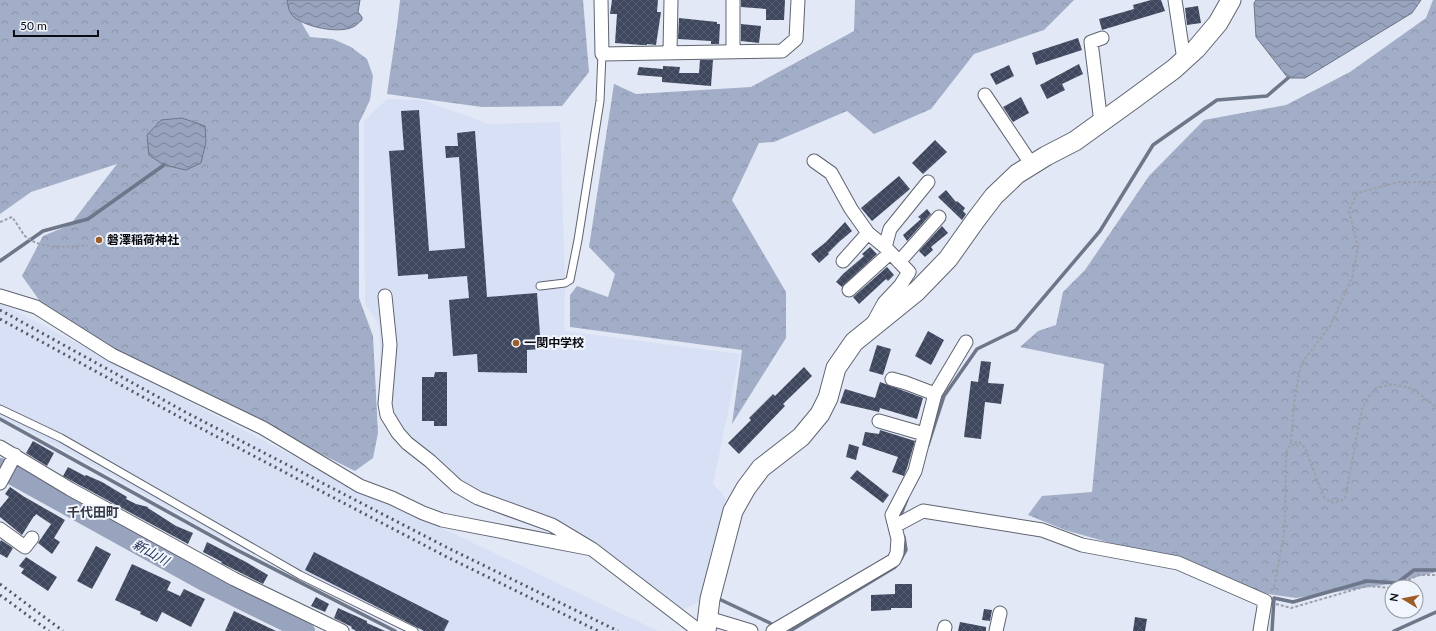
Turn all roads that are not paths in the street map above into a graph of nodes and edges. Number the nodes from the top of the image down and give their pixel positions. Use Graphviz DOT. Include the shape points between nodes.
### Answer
graph roads {
  1 [pos="601,0"];
  2 [pos="670,0"];
  3 [pos="733,0"];
  4 [pos="798,0"];
  5 [pos="1175,0"];
  6 [pos="1231,0"];
  7 [pos="1102,38"];
  8 [pos="733,51"];
  9 [pos="670,52"];
  10 [pos="602,54"];
  11 [pos="1184,60"];
  12 [pos="985,95"];
  13 [pos="1101,123"];
  14 [pos="814,161"];
  15 [pos="1032,165"];
  16 [pos="928,182"];
  17 [pos="939,217"];
  18 [pos="868,233"];
  19 [pos="892,254"];
  20 [pos="842,261"];
  21 [pos="540,286"];
  22 [pos="849,290"];
  23 [pos="0,296"];
  24 [pos="385,296"];
  25 [pos="869,330"];
  26 [pos="966,342"];
  27 [pos="892,379"];
  28 [pos="935,394"];
  29 [pos="0,409"];
  30 [pos="879,421"];
  31 [pos="924,434"];
  32 [pos="0,447"];
  33 [pos="15,455"];
  34 [pos="0,483"];
  35 [pos="896,526"];
  36 [pos="0,529"];
  37 [pos="32,538"];
  38 [pos="592,549"];
  39 [pos="1000,613"];
  40 [pos="704,627"];
  41 [pos="342,631"];
  42 [pos="414,631"];
  43 [pos="751,631"];
  44 [pos="773,631"];
  45 [pos="996,631"];
  46 [pos="1260,631"];
  1 -- 10 [label="street"];
  2 -- 9 [label="street"];
  3 -- 8 [label="street"];
  4 -- 8 [label="street" via="796,39 782,51"];
  5 -- 11 [label="street"];
  6 -- 11 [label="street" via="1218,23"];
  7 -- 13 [label="street" via="1091,42"];
  8 -- 9 [label="street"];
  9 -- 10 [label="street"];
  10 -- 21 [label="lane" via="600,101 570,280"];
  11 -- 13 [label="street"];
  12 -- 15 [label="street"];
  13 -- 15 [label="street"];
  14 -- 18 [label="street" via="831,173"];
  15 -- 25 [label="street" via="1017,174 994,196 948,259 917,292"];
  16 -- 19 [label="street" via="890,229"];
  17 -- 19 [label="street"];
  18 -- 19 [label="street"];
  18 -- 20 [label="street"];
  19 -- 22 [label="street"];
  19 -- 25 [label="street" via="909,272 884,303"];
  23 -- 38 [label="street" via="36,307 112,355 264,428 360,486 423,513 442,520"];
  24 -- 38 [label="street" via="390,345 385,404 387,415 398,433 457,486 478,498 552,525"];
  25 -- 40 [label="street" via="854,342 836,368 828,398 820,414 801,438 761,468 733,511"];
  26 -- 28 [label="street"];
  27 -- 28 [label="street"];
  28 -- 31 [label="street"];
  29 -- 42 [label="lane" via="61,438 300,575"];
  30 -- 31 [label="street"];
  31 -- 35 [label="street" via="915,471 892,515"];
  32 -- 33 [label="street"];
  33 -- 34 [label="street"];
  33 -- 41 [label="street" via="70,489 234,579"];
  35 -- 44 [label="street" via="898,539 894,560"];
  35 -- 46 [label="street" via="923,511 1042,530 1082,545 1178,563 1265,601"];
  36 -- 37 [label="street" via="25,547"];
  38 -- 40 [label="street"];
  39 -- 45 [label="street"];
  40 -- 43 [label="street"];
}
